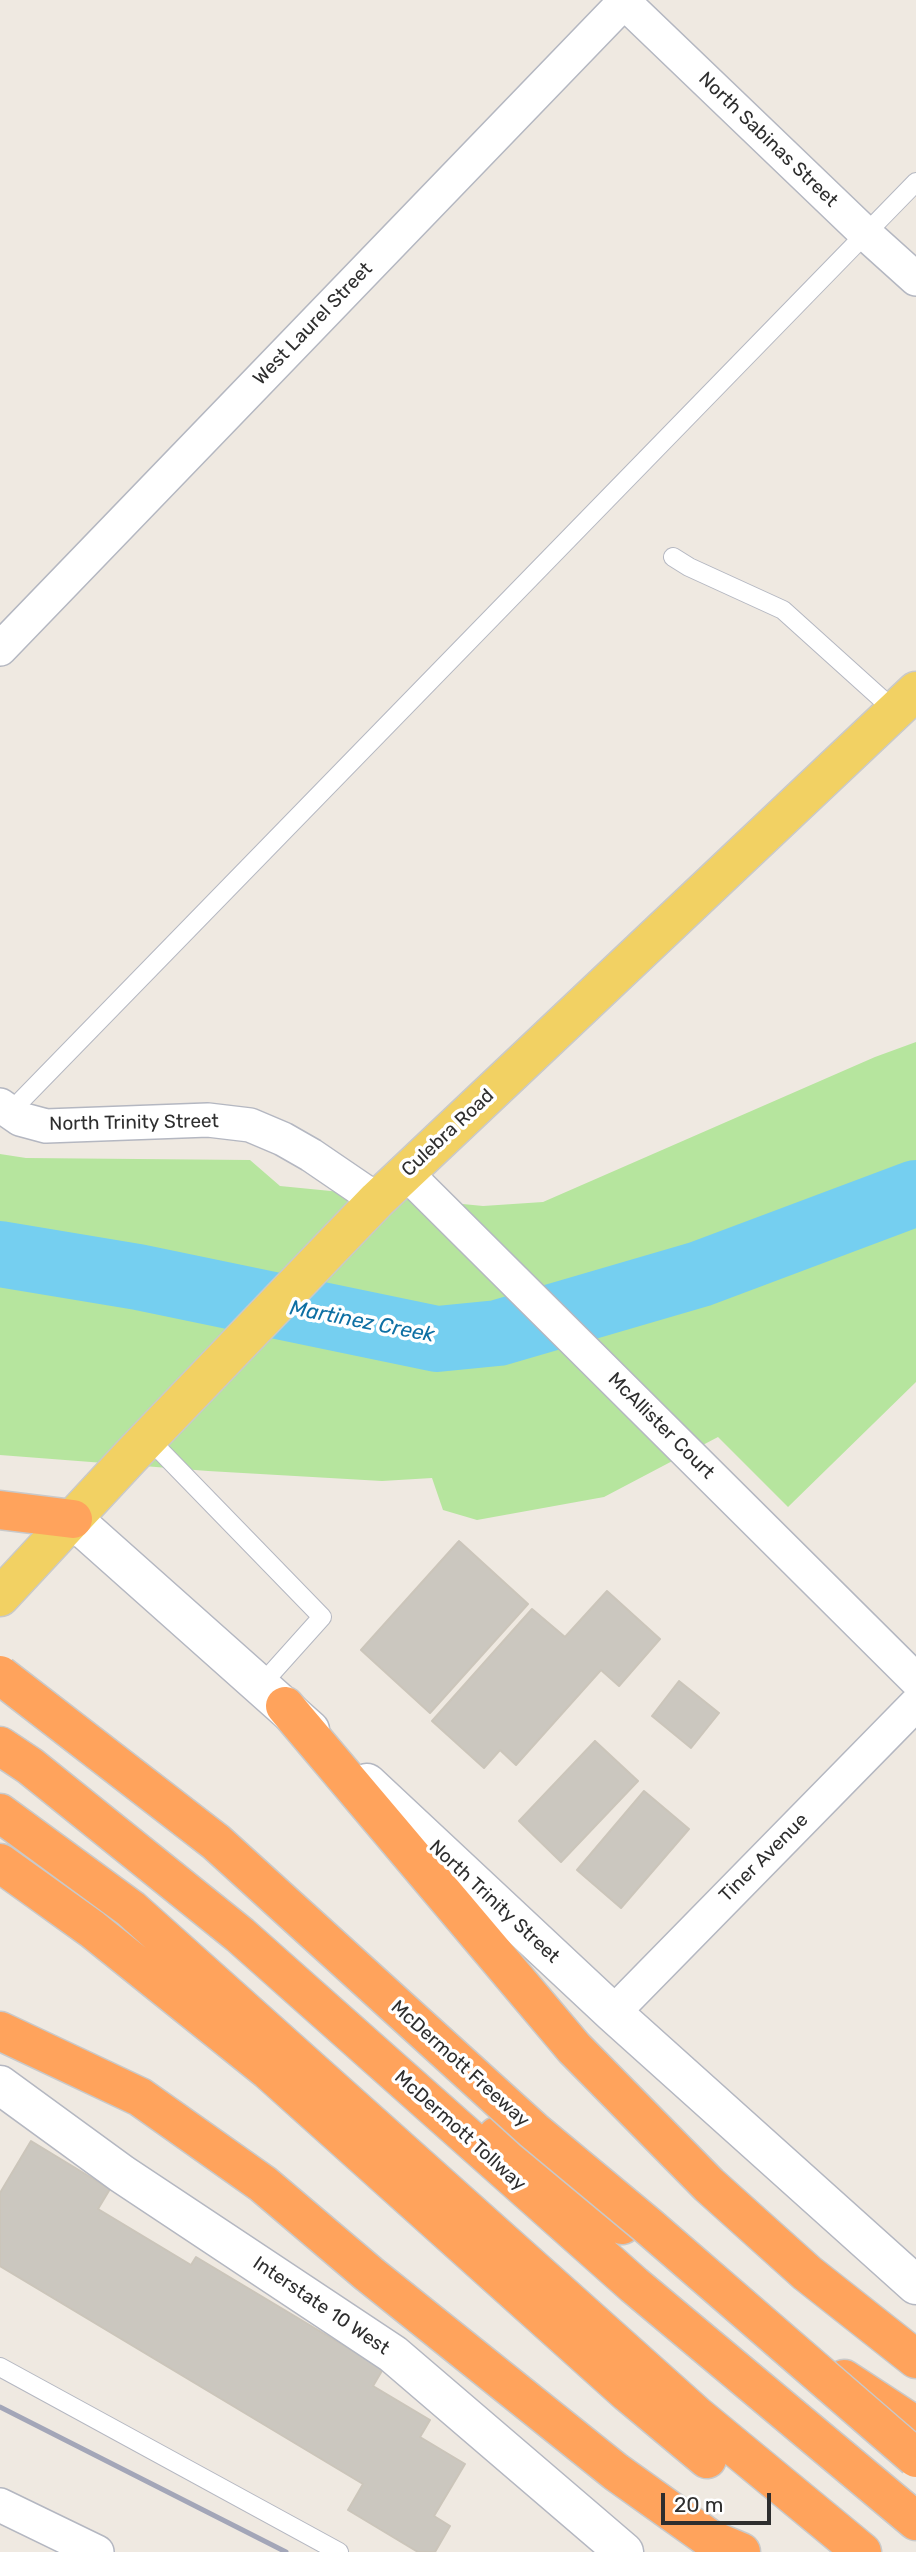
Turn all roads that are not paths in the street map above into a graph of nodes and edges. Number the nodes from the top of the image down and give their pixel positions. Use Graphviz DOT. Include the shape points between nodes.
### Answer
graph roads {
  1 [pos="624,1"];
  2 [pos="916,182"];
  3 [pos="866,234"];
  4 [pos="916,279"];
  5 [pos="673,557"];
  6 [pos="0,649"];
  7 [pos="909,700"];
  8 [pos="5,1109"];
  9 [pos="406,1173"];
  10 [pos="377,1200"];
  11 [pos="139,1447"];
  12 [pos="0,1510"];
  13 [pos="73,1519"];
  14 [pos="10,1586"];
  15 [pos="0,1675"];
  16 [pos="916,1680"];
  17 [pos="273,1695"];
  18 [pos="916,1704"];
  19 [pos="0,1746"];
  20 [pos="0,1813"];
  21 [pos="0,1863"];
  22 [pos="613,2013"];
  23 [pos="338,2023"];
  24 [pos="0,2031"];
  25 [pos="0,2085"];
  26 [pos="916,2285"];
  27 [pos="916,2359"];
  28 [pos="0,2367"];
  29 [pos="696,2415"];
  30 [pos="916,2426"];
  31 [pos="916,2458"];
  32 [pos="0,2505"];
  33 [pos="916,2521"];
  34 [pos="97,2552"];
  35 [pos="339,2552"];
  36 [pos="624,2552"];
  37 [pos="741,2552"];
  38 [pos="821,2552"];
  39 [pos="834,2552"];
  40 [pos="862,2552"];
  1 -- 3 [label="street, North Sabinas Street"];
  1 -- 6 [label="street, West Laurel Street"];
  2 -- 3 [label="lane"];
  3 -- 4 [label="street, North Sabinas Street"];
  3 -- 8 [label="lane"];
  5 -- 7 [label="lane" via="783,610"];
  7 -- 9 [label="main road, Culebra Road"];
  8 -- 10 [label="street, North Trinity Street" via="46,1126 208,1120 250,1125 311,1154"];
  9 -- 10 [label="main road, Culebra Road"];
  9 -- 16 [label="street, McAllister Court"];
  10 -- 11 [label="main road, Culebra Road"];
  11 -- 13 [label="main road, Culebra Road"];
  11 -- 17 [label="lane" via="322,1617"];
  12 -- 13 [label="highway"];
  13 -- 14 [label="main road, Culebra Road"];
  13 -- 17 [label="main road, North Trinity Street"];
  15 -- 31 [label="highway, McDermott Freeway, bridge" via="216,1842 534,2131"];
  17 -- 22 [label="main road, North Trinity Street"];
  17 -- 27 [label="highway" via="574,2048 719,2194 807,2273"];
  18 -- 22 [label="street, Tiner Avenue"];
  19 -- 23 [label="highway, McDermott Tollway" via="240,1935"];
  20 -- 29 [label="highway" via="131,1909"];
  21 -- 38 [label="highway" via="92,1929 268,2071 628,2393"];
  22 -- 26 [label="main road, North Trinity Street"];
  23 -- 30 [label="highway" via="780,2338"];
  23 -- 33 [label="highway, McDermott Tollway" via="634,2285"];
  24 -- 37 [label="highway" via="140,2098 263,2184 616,2472 710,2539"];
  25 -- 36 [label="main road, Interstate 10 West" via="122,2174 393,2354"];
  28 -- 35 [label="lane"];
  29 -- 39 [label="highway"];
  29 -- 40 [label="highway"];
  32 -- 34 [label="street"];
}
